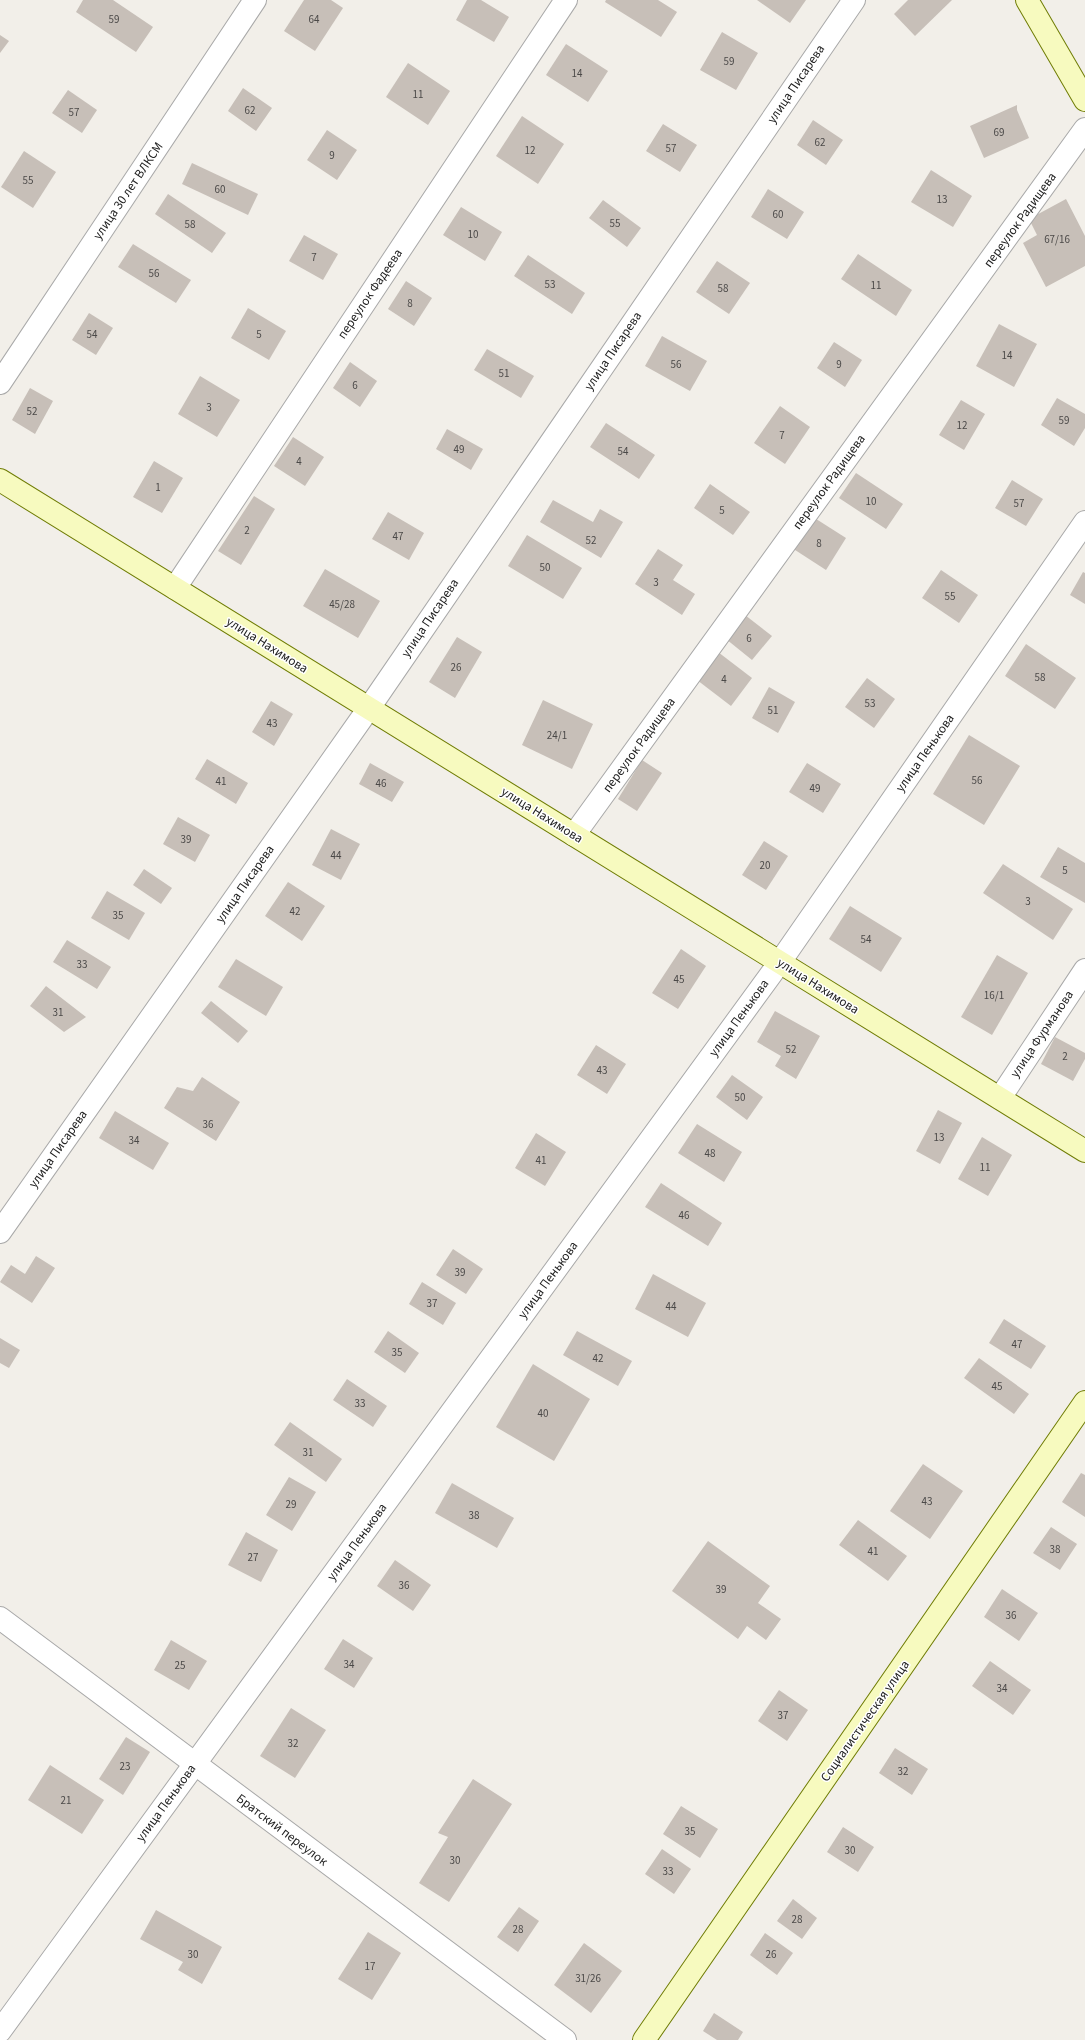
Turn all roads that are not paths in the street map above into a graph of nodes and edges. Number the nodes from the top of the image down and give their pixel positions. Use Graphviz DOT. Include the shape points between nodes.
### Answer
graph roads {
  1 [pos="255,0"];
  2 [pos="566,0"];
  3 [pos="854,0"];
  4 [pos="1027,0"];
  5 [pos="1085,100"];
  6 [pos="1085,129"];
  7 [pos="0,383"];
  8 [pos="0,480"];
  9 [pos="1085,522"];
  10 [pos="175,588"];
  11 [pos="369,708"];
  12 [pos="574,835"];
  13 [pos="780,962"];
  14 [pos="1085,970"];
  15 [pos="1000,1098"];
  16 [pos="1085,1151"];
  17 [pos="0,1232"];
  18 [pos="1085,1402"];
  19 [pos="0,1618"];
  20 [pos="195,1764"];
  21 [pos="0,2031"];
  22 [pos="565,2040"];
  23 [pos="644,2040"];
  1 -- 7 [label="street, улица 30 лет ВЛКСМ"];
  2 -- 10 [label="street, переулок Фадеева"];
  3 -- 11 [label="street, улица Писарева"];
  4 -- 5 [label="street"];
  6 -- 12 [label="street, переулок Радищева"];
  8 -- 10 [label="street, улица Нахимова"];
  9 -- 13 [label="street, улица Пенькова"];
  10 -- 11 [label="street, улица Нахимова"];
  11 -- 12 [label="street, улица Нахимова"];
  11 -- 17 [label="street, улица Писарева"];
  12 -- 13 [label="street, улица Нахимова"];
  13 -- 15 [label="street, улица Нахимова"];
  13 -- 20 [label="street, улица Пенькова"];
  14 -- 15 [label="street, улица Фурманова"];
  15 -- 16 [label="street, улица Нахимова"];
  18 -- 23 [label="street, Социалистическая улица"];
  19 -- 20 [label="street, Братский переулок"];
  20 -- 21 [label="street, улица Пенькова"];
  20 -- 22 [label="street, Братский переулок"];
}
